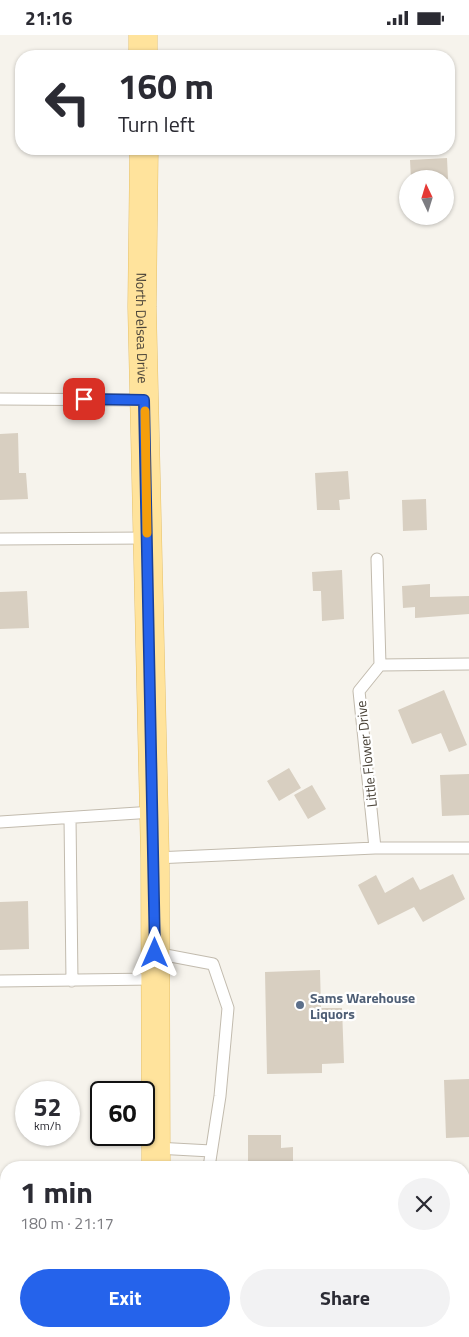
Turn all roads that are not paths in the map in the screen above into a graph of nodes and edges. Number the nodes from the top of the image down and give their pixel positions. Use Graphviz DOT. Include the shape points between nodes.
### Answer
graph roads {
  1 [pos="143,35"];
  2 [pos="143,50"];
  3 [pos="144,155"];
  4 [pos="0,399"];
  5 [pos="144,400"];
  6 [pos="147,538"];
  7 [pos="0,539"];
  8 [pos="377,559"];
  9 [pos="469,664"];
  10 [pos="380,665"];
  11 [pos="153,812"];
  12 [pos="70,818"];
  13 [pos="0,823"];
  14 [pos="375,848"];
  15 [pos="469,848"];
  16 [pos="154,858"];
  17 [pos="155,966"];
  18 [pos="0,981"];
  19 [pos="72,981"];
  20 [pos="211,1151"];
  21 [pos="156,1158"];
  22 [pos="210,1161"];
  1 -- 2 [label="main road"];
  3 -- 5 [label="main road, North Delsea Drive"];
  4 -- 5 [label="lane"];
  5 -- 6 [label="main road, North Delsea Drive"];
  6 -- 7 [label="lane"];
  6 -- 11 [label="main road, North Delsea Drive"];
  8 -- 10 [label="lane"];
  9 -- 10 [label="lane"];
  10 -- 14 [label="lane, Little Flower Drive" via="360,691"];
  11 -- 12 [label="lane"];
  11 -- 16 [label="main road, North Delsea Drive"];
  12 -- 13 [label="lane"];
  12 -- 19 [label="lane"];
  14 -- 15 [label="lane"];
  14 -- 16 [label="lane"];
  16 -- 17 [label="main road, North Delsea Drive"];
  17 -- 19 [label="lane"];
  17 -- 20 [label="lane" via="213,964 228,1008"];
  17 -- 21 [label="main road, North Delsea Drive"];
  18 -- 19 [label="lane"];
  20 -- 21 [label="lane"];
  20 -- 22 [label="lane"];
}
